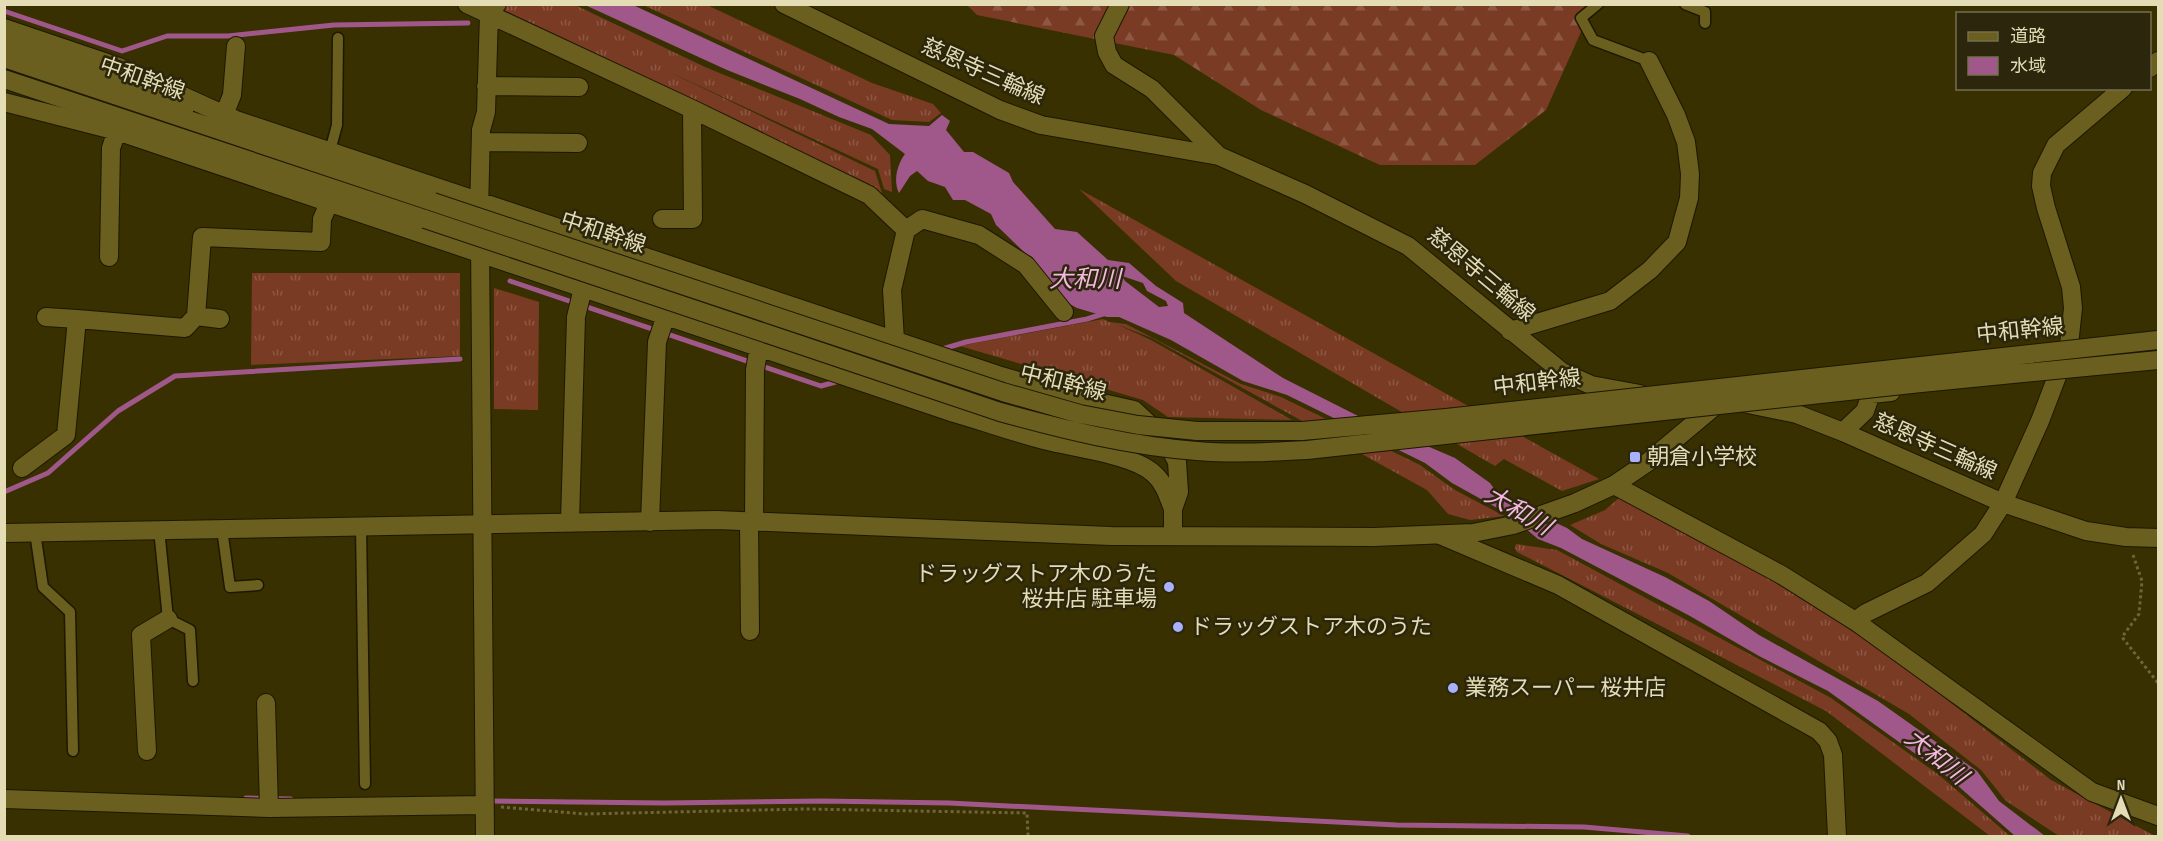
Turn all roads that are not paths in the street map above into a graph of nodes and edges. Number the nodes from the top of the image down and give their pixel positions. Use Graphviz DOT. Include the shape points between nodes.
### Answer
graph roads {
  1 [pos="466,4"];
  2 [pos="784,4"];
  3 [pos="1120,4"];
  4 [pos="1598,4"];
  5 [pos="1685,4"];
  6 [pos="493,10"];
  7 [pos="1705,23"];
  8 [pos="4,28"];
  9 [pos="338,38"];
  10 [pos="4,42"];
  11 [pos="236,46"];
  12 [pos="4,58"];
  13 [pos="1649,61"];
  14 [pos="4,79"];
  15 [pos="486,86"];
  16 [pos="4,87"];
  17 [pos="579,87"];
  18 [pos="2121,90"];
  19 [pos="71,101"];
  20 [pos="4,102"];
  21 [pos="692,108"];
  22 [pos="221,122"];
  23 [pos="117,131"];
  24 [pos="482,142"];
  25 [pos="578,143"];
  26 [pos="330,151"];
  27 [pos="1219,156"];
  28 [pos="479,202"];
  29 [pos="329,203"];
  30 [pos="662,219"];
  31 [pos="906,230"];
  32 [pos="480,252"];
  33 [pos="108,257"];
  34 [pos="584,288"];
  35 [pos="1064,312"];
  36 [pos="666,315"];
  37 [pos="196,316"];
  38 [pos="46,317"];
  39 [pos="220,319"];
  40 [pos="77,320"];
  41 [pos="1510,331"];
  42 [pos="2158,334"];
  43 [pos="895,340"];
  44 [pos="2158,340"];
  45 [pos="2069,345"];
  46 [pos="759,346"];
  47 [pos="2158,360"];
  48 [pos="2158,366"];
  49 [pos="2057,376"];
  50 [pos="1723,398"];
  51 [pos="1843,432"];
  52 [pos="22,468"];
  53 [pos="1614,485"];
  54 [pos="2003,502"];
  55 [pos="1173,509"];
  56 [pos="570,522"];
  57 [pos="650,522"];
  58 [pos="751,522"];
  59 [pos="482,523"];
  60 [pos="361,526"];
  61 [pos="159,529"];
  62 [pos="222,529"];
  63 [pos="34,532"];
  64 [pos="4,533"];
  65 [pos="1173,535"];
  66 [pos="1440,535"];
  67 [pos="2158,538"];
  68 [pos="258,585"];
  69 [pos="168,619"];
  70 [pos="1855,621"];
  71 [pos="750,631"];
  72 [pos="194,681"];
  73 [pos="266,703"];
  74 [pos="73,751"];
  75 [pos="147,751"];
  76 [pos="365,784"];
  77 [pos="4,799"];
  78 [pos="269,801"];
  79 [pos="484,803"];
  80 [pos="2158,816"];
  81 [pos="485,837"];
  82 [pos="1838,837"];
  1 -- 6 [label="street"];
  2 -- 27 [label="street, 慈恩寺三輪線" via="1000,110 1041,125"];
  3 -- 27 [label="street" via="1104,36 1114,65 1152,89"];
  4 -- 13 [label="lane" via="1581,18 1593,40"];
  5 -- 7 [label="lane" via="1705,12"];
  6 -- 15 [label="street"];
  6 -- 21 [label="street"];
  8 -- 22 [label="street" via="119,67"];
  9 -- 26 [label="lane" via="337,125"];
  10 -- 22 [label="street" via="92,71"];
  11 -- 22 [label="street" via="232,95"];
  12 -- 22 [label="street, 中和幹線"];
  13 -- 41 [label="street" via="1686,142 1689,198 1677,242 1650,270 1610,301"];
  14 -- 19 [label="street, 中和幹線"];
  15 -- 17 [label="street"];
  15 -- 24 [label="street"];
  16 -- 19 [label="street"];
  18 -- 45 [label="street" via="2056,145 2042,173 2046,208 2071,287"];
  19 -- 47 [label="street, 中和幹線, bridge" via="1000,412 1137,445 1198,452 1307,450"];
  20 -- 23 [label="street"];
  21 -- 30 [label="street" via="693,219"];
  21 -- 31 [label="street" via="869,195"];
  22 -- 26 [label="street"];
  22 -- 44 [label="street, 中和幹線, bridge" via="433,202 1003,392 1138,425 1197,431 1302,431"];
  23 -- 29 [label="street"];
  23 -- 33 [label="street" via="111,148"];
  24 -- 25 [label="street"];
  24 -- 28 [label="street"];
  26 -- 28 [label="street"];
  27 -- 41 [label="street, 慈恩寺三輪線" via="1408,246"];
  28 -- 32 [label="street"];
  28 -- 43 [label="street"];
  29 -- 32 [label="street"];
  29 -- 37 [label="street" via="322,219 321,242 202,237"];
  31 -- 35 [label="street" via="922,219 979,235 1026,265"];
  31 -- 43 [label="street" via="892,290"];
  32 -- 34 [label="street"];
  32 -- 59 [label="street"];
  34 -- 36 [label="street"];
  34 -- 56 [label="street" via="576,317"];
  36 -- 46 [label="street"];
  36 -- 57 [label="street" via="657,342"];
  37 -- 39 [label="street"];
  37 -- 40 [label="street" via="185,328"];
  38 -- 40 [label="street"];
  40 -- 52 [label="street" via="66,435"];
  41 -- 50 [label="street, 慈恩寺三輪線" via="1562,372 1591,385 1678,398"];
  42 -- 45 [label="street"];
  43 -- 55 [label="street" via="1058,393 1134,410 1166,440 1177,462 1179,492"];
  45 -- 49 [label="street"];
  45 -- 50 [label="street" via="1792,373"];
  46 -- 55 [label="street" via="951,412 1046,441 1125,459 1154,473"];
  46 -- 58 [label="street"];
  48 -- 49 [label="street"];
  49 -- 51 [label="street" via="1872,394 1865,411"];
  49 -- 54 [label="street"];
  50 -- 51 [label="street, 慈恩寺三輪線" via="1797,414"];
  50 -- 53 [label="street" via="1648,462"];
  51 -- 54 [label="street, 慈恩寺三輪線"];
  53 -- 66 [label="street" via="1513,525"];
  53 -- 70 [label="street" via="1780,574"];
  54 -- 67 [label="street, 慈恩寺三輪線" via="2086,531"];
  54 -- 70 [label="street" via="1983,534 1927,583"];
  55 -- 65 [label="street"];
  56 -- 57 [label="street"];
  56 -- 59 [label="street"];
  57 -- 58 [label="street"];
  58 -- 65 [label="street"];
  58 -- 71 [label="street"];
  59 -- 60 [label="street"];
  59 -- 79 [label="street"];
  60 -- 62 [label="street"];
  60 -- 76 [label="lane"];
  61 -- 62 [label="street"];
  61 -- 63 [label="street"];
  61 -- 69 [label="lane"];
  62 -- 68 [label="lane" via="230,587"];
  63 -- 64 [label="street"];
  63 -- 74 [label="lane" via="43,587 70,612"];
  65 -- 66 [label="street"];
  66 -- 82 [label="street" via="1558,585 1819,731 1833,755"];
  69 -- 72 [label="lane" via="190,630"];
  69 -- 75 [label="street" via="141,635"];
  70 -- 80 [label="street" via="2091,792"];
  73 -- 78 [label="street"];
  77 -- 78 [label="street"];
  78 -- 79 [label="street"];
  79 -- 81 [label="street"];
}
